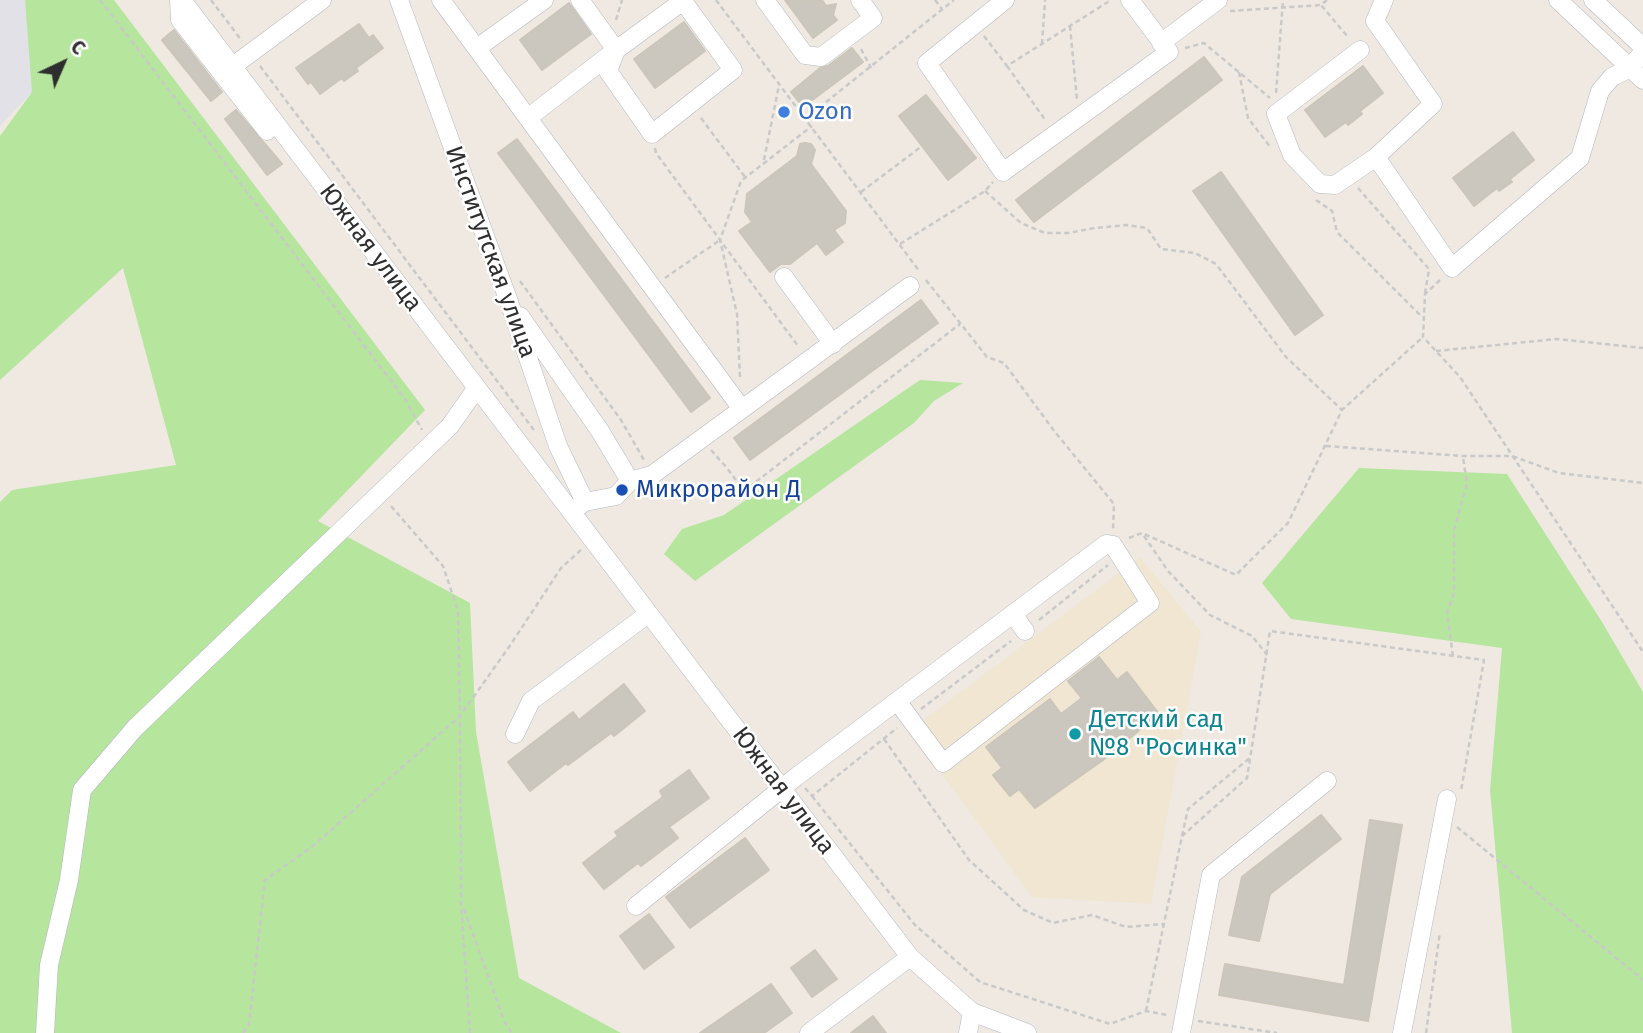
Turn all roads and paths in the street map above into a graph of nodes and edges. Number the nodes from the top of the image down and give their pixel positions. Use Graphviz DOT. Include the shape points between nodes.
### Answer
graph roads {
  1 [pos="100,0"];
  2 [pos="211,0"];
  3 [pos="322,0"];
  4 [pos="398,0"];
  5 [pos="441,0"];
  6 [pos="544,0"];
  7 [pos="580,0"];
  8 [pos="716,0"];
  9 [pos="765,0"];
  10 [pos="860,0"];
  11 [pos="935,0"];
  12 [pos="954,0"];
  13 [pos="1005,0"];
  14 [pos="1045,0"];
  15 [pos="1111,0"];
  16 [pos="1130,0"];
  17 [pos="1283,0"];
  18 [pos="1327,0"];
  19 [pos="1384,0"];
  20 [pos="1558,0"];
  21 [pos="1593,0"];
  22 [pos="176,1"];
  23 [pos="1321,5"];
  24 [pos="1222,6"];
  25 [pos="942,9"];
  26 [pos="975,24"];
  27 [pos="1070,26"];
  28 [pos="853,33"];
  29 [pos="1042,44"];
  30 [pos="1355,45"];
  31 [pos="477,48"];
  32 [pos="1165,48"];
  33 [pos="616,50"];
  34 [pos="1643,50"];
  35 [pos="250,53"];
  36 [pos="233,66"];
  37 [pos="1007,66"];
  38 [pos="871,68"];
  39 [pos="1636,75"];
  40 [pos="779,85"];
  41 [pos="691,104"];
  42 [pos="529,117"];
  43 [pos="1079,118"];
  44 [pos="805,119"];
  45 [pos="812,127"];
  46 [pos="652,134"];
  47 [pos="1055,135"];
  48 [pos="922,146"];
  49 [pos="1376,157"];
  50 [pos="290,160"];
  51 [pos="764,163"];
  52 [pos="1003,172"];
  53 [pos="746,177"];
  54 [pos="1348,177"];
  55 [pos="985,191"];
  56 [pos="861,192"];
  57 [pos="720,240"];
  58 [pos="900,244"];
  59 [pos="1452,268"];
  60 [pos="783,276"];
  61 [pos="518,278"];
  62 [pos="653,286"];
  63 [pos="910,286"];
  64 [pos="1424,294"];
  65 [pos="508,299"];
  66 [pos="960,324"];
  67 [pos="1423,337"];
  68 [pos="833,344"];
  69 [pos="1643,348"];
  70 [pos="1436,351"];
  71 [pos="808,360"];
  72 [pos="741,382"];
  73 [pos="476,389"];
  74 [pos="742,409"];
  75 [pos="1342,410"];
  76 [pos="701,439"];
  77 [pos="430,445"];
  78 [pos="558,446"];
  79 [pos="1326,446"];
  80 [pos="1462,456"];
  81 [pos="1512,456"];
  82 [pos="652,475"];
  83 [pos="630,481"];
  84 [pos="1643,483"];
  85 [pos="380,494"];
  86 [pos="578,507"];
  87 [pos="1142,533"];
  88 [pos="592,540"];
  89 [pos="1116,550"];
  90 [pos="648,614"];
  91 [pos="1013,614"];
  92 [pos="1026,631"];
  93 [pos="1643,652"];
  94 [pos="1267,655"];
  95 [pos="1453,656"];
  96 [pos="897,701"];
  97 [pos="460,716"];
  98 [pos="911,717"];
  99 [pos="515,734"];
  100 [pos="884,738"];
  101 [pos="1251,757"];
  102 [pos="796,777"];
  103 [pos="1327,781"];
  104 [pos="781,788"];
  105 [pos="812,796"];
  106 [pos="1453,798"];
  107 [pos="1454,825"];
  108 [pos="1182,836"];
  109 [pos="461,903"];
  110 [pos="636,906"];
  111 [pos="1441,922"];
  112 [pos="1164,924"];
  113 [pos="910,957"];
  114 [pos="1643,980"];
  115 [pos="1146,1011"];
  116 [pos="972,1012"];
  117 [pos="1182,1026"];
  118 [pos="45,1033"];
  119 [pos="243,1033"];
  120 [pos="470,1033"];
  121 [pos="512,1033"];
  122 [pos="808,1033"];
  123 [pos="968,1033"];
  124 [pos="1027,1033"];
  125 [pos="1277,1033"];
  126 [pos="1402,1033"];
  127 [pos="1426,1033"];
  1 -- 77 [label="path" via="405,399"];
  2 -- 35 [label="path"];
  3 -- 35 [label="street"];
  4 -- 65 [label="street, Институтская улица"];
  5 -- 31 [label="street"];
  6 -- 31 [label="street"];
  7 -- 33 [label="street"];
  8 -- 40 [label="path"];
  9 -- 28 [label="street" via="805,55 821,57"];
  10 -- 28 [label="street" via="873,18"];
  11 -- 25 [label="path"];
  12 -- 25 [label="path"];
  13 -- 26 [label="street"];
  14 -- 29 [label="path"];
  15 -- 27 [label="path"];
  16 -- 32 [label="street"];
  17 -- 32 [label="path" via="1275,103 1204,43"];
  18 -- 23 [label="path"];
  19 -- 49 [label="street" via="1376,21 1433,104"];
  20 -- 39 [label="street"];
  21 -- 34 [label="street"];
  22 -- 36 [label="street, Южная улица"];
  22 -- 50 [label="street" via="180,20"];
  23 -- 24 [label="path"];
  23 -- 30 [label="path"];
  24 -- 32 [label="street"];
  25 -- 38 [label="path"];
  26 -- 37 [label="path"];
  26 -- 52 [label="street" via="927,63"];
  27 -- 29 [label="path"];
  27 -- 43 [label="path"];
  28 -- 38 [label="path"];
  29 -- 37 [label="path"];
  30 -- 54 [label="street" via="1276,114 1292,155 1320,184 1335,185"];
  31 -- 42 [label="street"];
  32 -- 43 [label="street"];
  33 -- 41 [label="street" via="683,1 733,70"];
  33 -- 42 [label="street"];
  33 -- 46 [label="street" via="608,71"];
  34 -- 39 [label="street"];
  35 -- 36 [label="street"];
  35 -- 78 [label="path" via="547,447"];
  36 -- 73 [label="street, Южная улица"];
  37 -- 47 [label="path"];
  38 -- 44 [label="path"];
  39 -- 59 [label="street" via="1612,77 1600,91 1580,158"];
  40 -- 44 [label="path"];
  40 -- 51 [label="path"];
  41 -- 46 [label="street"];
  41 -- 53 [label="path"];
  42 -- 62 [label="street"];
  43 -- 47 [label="street"];
  44 -- 45 [label="path"];
  45 -- 51 [label="path"];
  45 -- 56 [label="path"];
  46 -- 57 [label="path" via="656,153"];
  47 -- 52 [label="street"];
  48 -- 56 [label="path"];
  49 -- 54 [label="street"];
  49 -- 59 [label="street"];
  51 -- 53 [label="path"];
  52 -- 55 [label="path"];
  53 -- 57 [label="path"];
  54 -- 64 [label="path" via="1429,269"];
  55 -- 58 [label="path"];
  55 -- 75 [label="path" via="1021,223 1045,233 1127,225 1147,228 1161,249 1195,253 1216,264 1286,357"];
  56 -- 58 [label="path"];
  57 -- 62 [label="path"];
  57 -- 71 [label="path"];
  57 -- 72 [label="path" via="737,314"];
  58 -- 66 [label="path"];
  59 -- 64 [label="path"];
  60 -- 68 [label="street"];
  61 -- 82 [label="path" via="621,420"];
  62 -- 74 [label="street"];
  63 -- 68 [label="street"];
  64 -- 67 [label="path"];
  65 -- 78 [label="street, Институтская улица"];
  65 -- 83 [label="street"];
  66 -- 76 [label="path" via="744,491"];
  66 -- 89 [label="path" via="987,357 1004,363 1114,504"];
  67 -- 70 [label="path"];
  67 -- 75 [label="path"];
  68 -- 71 [label="street"];
  69 -- 70 [label="path" via="1557,339"];
  70 -- 81 [label="path" via="1460,377"];
  71 -- 74 [label="street"];
  73 -- 77 [label="street"];
  73 -- 86 [label="street, Южная улица" via="559,496"];
  74 -- 76 [label="street"];
  75 -- 79 [label="path"];
  76 -- 82 [label="street"];
  77 -- 85 [label="street"];
  78 -- 86 [label="street, Институтская улица"];
  79 -- 80 [label="path"];
  79 -- 87 [label="path" via="1288,523 1236,575"];
  80 -- 81 [label="path"];
  80 -- 95 [label="path" via="1467,484 1454,530 1454,593 1447,613"];
  81 -- 84 [label="path" via="1559,472"];
  81 -- 93 [label="path"];
  82 -- 83 [label="street"];
  83 -- 86 [label="street" via="616,496"];
  85 -- 97 [label="path" via="443,566 458,611"];
  85 -- 118 [label="street" via="135,728 82,790 69,880 49,965"];
  86 -- 88 [label="street, Южная улица"];
  87 -- 89 [label="path"];
  87 -- 94 [label="path" via="1168,571 1210,615 1252,636"];
  88 -- 90 [label="street, Южная улица"];
  88 -- 97 [label="path" via="561,568"];
  89 -- 91 [label="street" via="1106,544"];
  89 -- 92 [label="path"];
  89 -- 98 [label="street" via="1150,603 943,763"];
  90 -- 99 [label="street" via="531,701"];
  90 -- 104 [label="street, Южная улица"];
  91 -- 92 [label="street"];
  91 -- 96 [label="street"];
  92 -- 98 [label="path"];
  94 -- 95 [label="path" via="1270,631"];
  94 -- 101 [label="path"];
  95 -- 106 [label="path" via="1483,660"];
  96 -- 98 [label="street"];
  96 -- 102 [label="street"];
  97 -- 109 [label="path"];
  97 -- 119 [label="path" via="313,846 265,880 249,1024"];
  98 -- 100 [label="path"];
  100 -- 105 [label="path"];
  100 -- 112 [label="path" via="969,860 1024,910 1053,923 1092,915 1126,927"];
  101 -- 108 [label="path" via="1247,778"];
  101 -- 108 [label="path" via="1188,809"];
  102 -- 104 [label="street"];
  102 -- 105 [label="path"];
  103 -- 117 [label="street" via="1211,875"];
  104 -- 110 [label="street"];
  104 -- 113 [label="street, Южная улица"];
  105 -- 115 [label="path" via="915,925 980,982 1110,1024"];
  106 -- 126 [label="street"];
  107 -- 114 [label="path"];
  108 -- 112 [label="path"];
  109 -- 120 [label="path"];
  109 -- 121 [label="path"];
  111 -- 127 [label="path"];
  112 -- 115 [label="path"];
  113 -- 116 [label="street, Южная улица"];
  113 -- 122 [label="street"];
  115 -- 117 [label="path"];
  116 -- 123 [label="street"];
  116 -- 124 [label="street, Южная улица"];
  117 -- 125 [label="path"];
}
